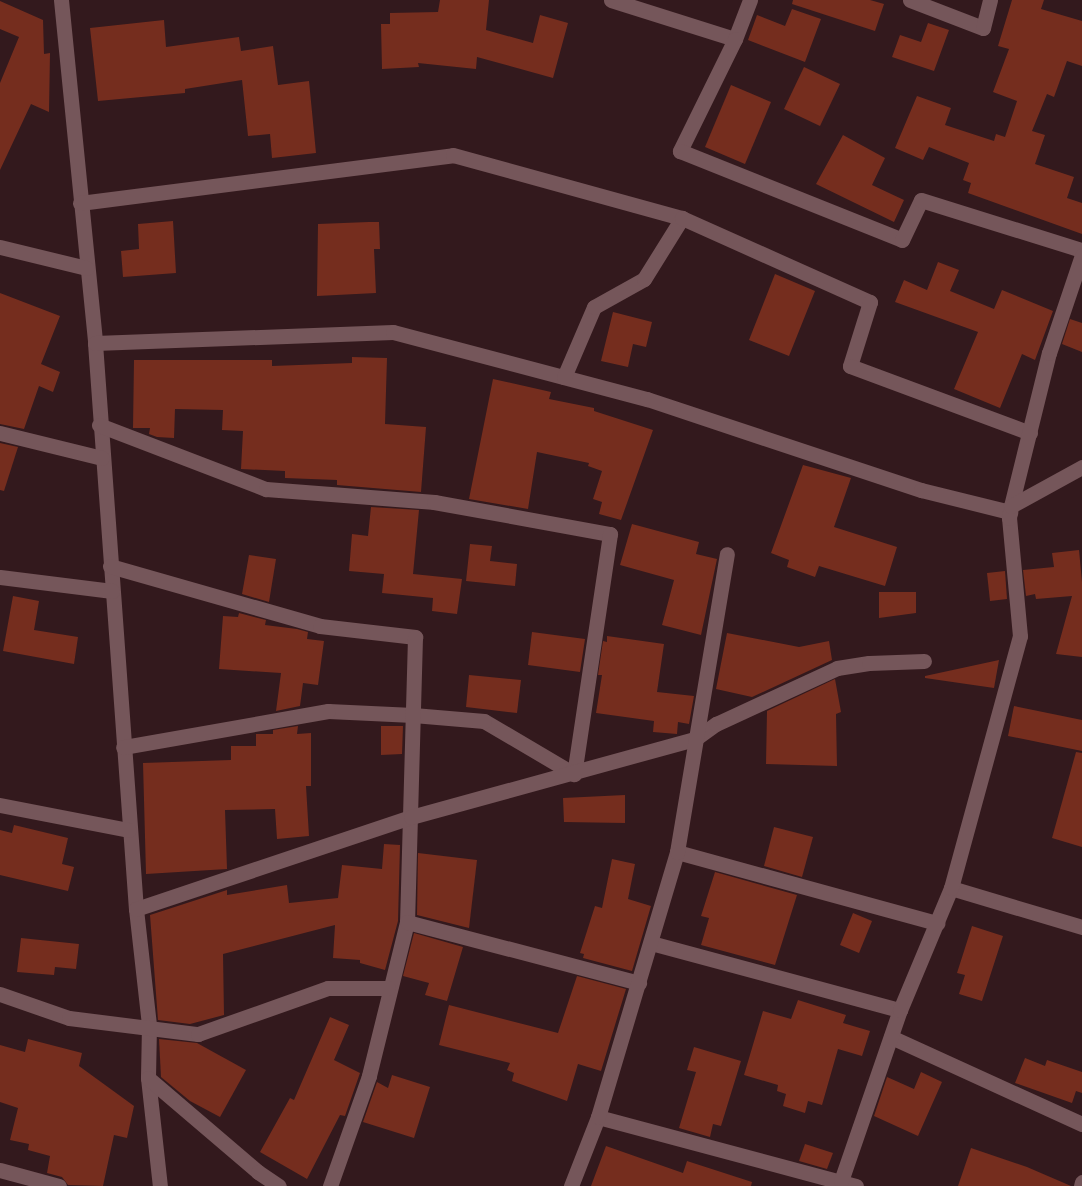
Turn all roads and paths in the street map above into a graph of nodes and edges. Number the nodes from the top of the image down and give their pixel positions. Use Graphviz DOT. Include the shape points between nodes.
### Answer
graph roads {
  1 [pos="61,0"];
  2 [pos="611,0"];
  3 [pos="750,0"];
  4 [pos="910,0"];
  5 [pos="990,0"];
  6 [pos="735,39"];
  7 [pos="80,204"];
  8 [pos="682,218"];
  9 [pos="0,247"];
  10 [pos="1082,250"];
  11 [pos="1082,255"];
  12 [pos="86,268"];
  13 [pos="96,343"];
  14 [pos="564,377"];
  15 [pos="99,425"];
  16 [pos="1030,432"];
  17 [pos="0,434"];
  18 [pos="102,458"];
  19 [pos="1082,467"];
  20 [pos="1011,509"];
  21 [pos="727,554"];
  22 [pos="110,566"];
  23 [pos="0,577"];
  24 [pos="112,591"];
  25 [pos="924,661"];
  26 [pos="413,715"];
  27 [pos="695,739"];
  28 [pos="123,747"];
  29 [pos="574,774"];
  30 [pos="0,805"];
  31 [pos="412,817"];
  32 [pos="129,830"];
  33 [pos="677,852"];
  34 [pos="952,888"];
  35 [pos="136,909"];
  36 [pos="407,922"];
  37 [pos="937,923"];
  38 [pos="1082,927"];
  39 [pos="651,943"];
  40 [pos="639,983"];
  41 [pos="388,988"];
  42 [pos="0,994"];
  43 [pos="900,1010"];
  44 [pos="149,1026"];
  45 [pos="891,1037"];
  46 [pos="148,1078"];
  47 [pos="598,1117"];
  48 [pos="1082,1124"];
  49 [pos="0,1170"];
  50 [pos="841,1182"];
  51 [pos="1082,1182"];
  52 [pos="59,1186"];
  53 [pos="160,1186"];
  54 [pos="279,1186"];
  55 [pos="330,1186"];
  56 [pos="571,1186"];
  57 [pos="856,1186"];
  58 [pos="1081,1186"];
  1 -- 7 [label="street"];
  2 -- 6 [label="street"];
  3 -- 6 [label="street"];
  4 -- 5 [label="street" via="983,28"];
  6 -- 10 [label="street" via="680,151 902,240 920,200"];
  7 -- 8 [label="street" via="453,155"];
  7 -- 12 [label="street"];
  8 -- 14 [label="street" via="644,279 594,307"];
  8 -- 16 [label="street" via="870,302 850,366"];
  9 -- 12 [label="street"];
  11 -- 16 [label="street" via="1049,353"];
  12 -- 13 [label="street"];
  13 -- 14 [label="street" via="393,332"];
  13 -- 15 [label="street"];
  14 -- 20 [label="street" via="647,399 921,490"];
  15 -- 18 [label="street"];
  15 -- 29 [label="street" via="266,489 434,502 610,534"];
  16 -- 20 [label="street"];
  17 -- 18 [label="street"];
  18 -- 22 [label="street"];
  19 -- 20 [label="street"];
  20 -- 34 [label="street" via="1020,636"];
  21 -- 27 [label="street"];
  22 -- 24 [label="street"];
  22 -- 26 [label="street" via="320,626 415,638"];
  23 -- 24 [label="street"];
  24 -- 28 [label="street"];
  25 -- 27 [label="street" via="837,668 716,724"];
  26 -- 28 [label="street" via="328,711"];
  26 -- 29 [label="street" via="484,721"];
  26 -- 31 [label="street"];
  27 -- 29 [label="street"];
  27 -- 33 [label="street"];
  28 -- 32 [label="street"];
  29 -- 31 [label="street"];
  30 -- 32 [label="street"];
  31 -- 35 [label="street"];
  31 -- 36 [label="street"];
  32 -- 35 [label="street"];
  33 -- 37 [label="street"];
  33 -- 39 [label="street"];
  34 -- 37 [label="street"];
  34 -- 38 [label="street"];
  35 -- 44 [label="street"];
  36 -- 40 [label="street"];
  36 -- 41 [label="street"];
  37 -- 43 [label="street"];
  39 -- 40 [label="street"];
  39 -- 43 [label="street"];
  40 -- 47 [label="street"];
  41 -- 44 [label="street" via="328,988 198,1034"];
  41 -- 55 [label="street" via="370,1076"];
  42 -- 44 [label="street" via="69,1018"];
  43 -- 45 [label="street"];
  44 -- 46 [label="street"];
  45 -- 48 [label="street"];
  45 -- 50 [label="street"];
  46 -- 53 [label="street"];
  46 -- 54 [label="street" via="258,1172"];
  47 -- 50 [label="street"];
  47 -- 56 [label="street"];
  49 -- 52 [label="street"];
  50 -- 57 [label="street"];
  51 -- 58 [label="street"];
}
